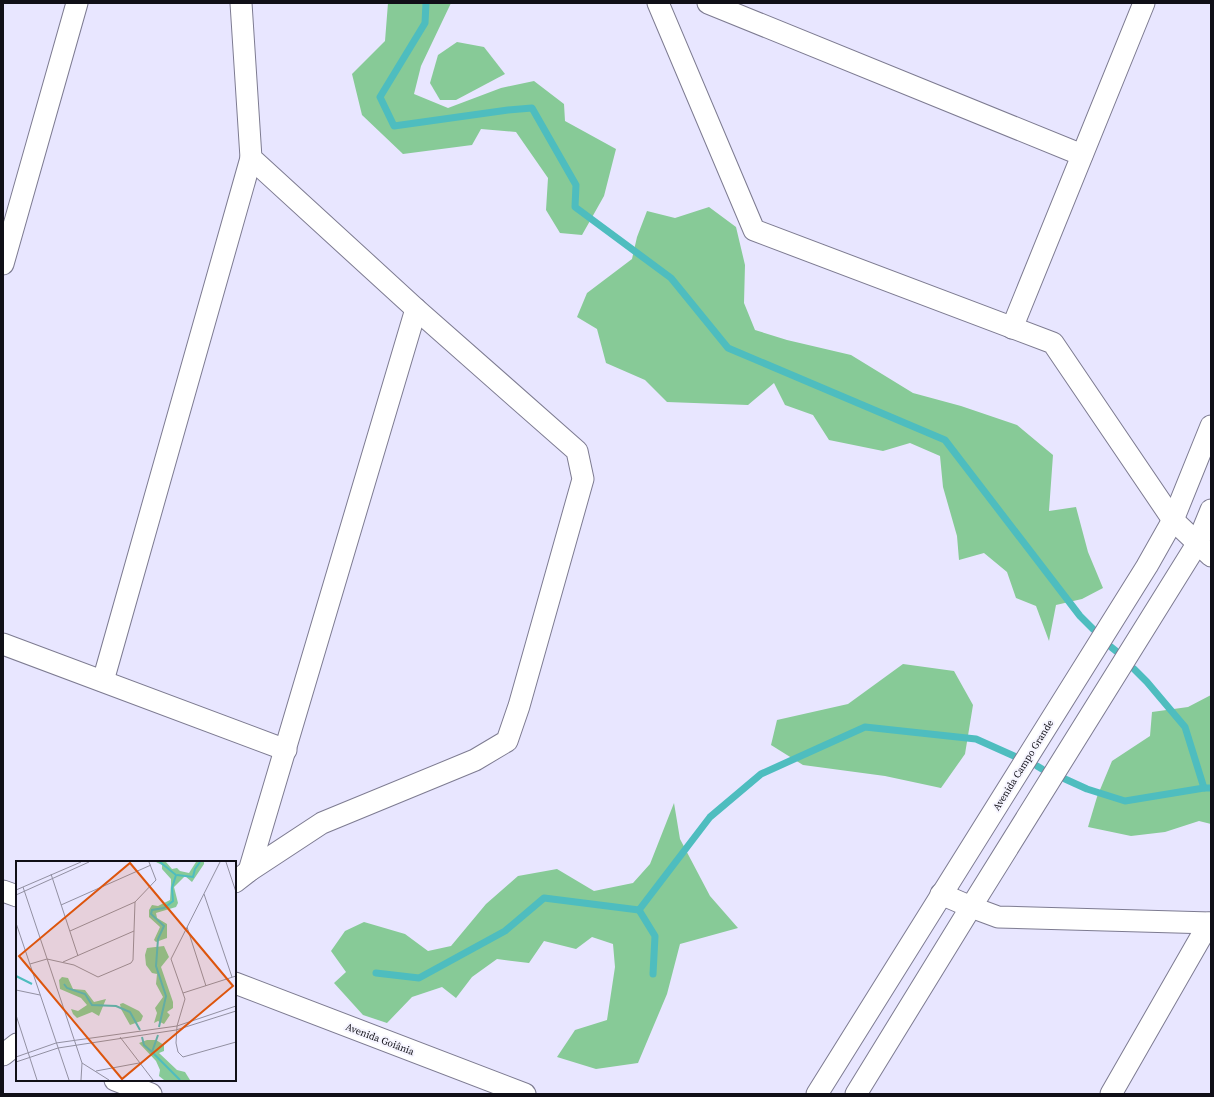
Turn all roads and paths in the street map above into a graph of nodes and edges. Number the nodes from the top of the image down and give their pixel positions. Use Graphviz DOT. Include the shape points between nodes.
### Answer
graph roads {
  1 [pos="77,3"];
  2 [pos="241,3"];
  3 [pos="658,3"];
  4 [pos="708,3"];
  5 [pos="1144,3"];
  6 [pos="1082,155"];
  7 [pos="251,158"];
  8 [pos="3,264"];
  9 [pos="416,309"];
  10 [pos="1012,328"];
  11 [pos="1211,426"];
  12 [pos="1211,510"];
  13 [pos="1173,520"];
  14 [pos="1204,550"];
  15 [pos="3,644"];
  16 [pos="103,681"];
  17 [pos="286,750"];
  18 [pos="242,877"];
  19 [pos="3,891"];
  20 [pos="941,894"];
  21 [pos="16,896"];
  22 [pos="971,907"];
  23 [pos="1210,923"];
  24 [pos="236,983"];
  25 [pos="3,1037"];
  26 [pos="16,1043"];
  27 [pos="16,1044"];
  28 [pos="3,1055"];
  29 [pos="118,1081"];
  30 [pos="151,1094"];
  31 [pos="525,1094"];
  32 [pos="817,1094"];
  33 [pos="856,1094"];
  34 [pos="1111,1094"];
  1 -- 8 [label="street"];
  2 -- 7 [label="street"];
  3 -- 10 [label="street" via="754,230"];
  4 -- 6 [label="street"];
  5 -- 6 [label="street"];
  6 -- 10 [label="street"];
  7 -- 9 [label="street"];
  7 -- 16 [label="street"];
  9 -- 17 [label="street"];
  9 -- 18 [label="street" via="577,451 583,479 519,706 507,741 475,760 322,823"];
  10 -- 13 [label="street" via="1053,343"];
  11 -- 13 [label="street, Avenida Campo Grande"];
  12 -- 14 [label="street"];
  13 -- 14 [label="street"];
  13 -- 20 [label="street, Avenida Campo Grande" via="1147,566"];
  14 -- 22 [label="street"];
  15 -- 16 [label="street"];
  16 -- 17 [label="street"];
  17 -- 18 [label="street"];
  19 -- 21 [label="street"];
  20 -- 22 [label="street"];
  20 -- 32 [label="street, Avenida Campo Grande"];
  22 -- 23 [label="street" via="998,916"];
  22 -- 33 [label="street"];
  23 -- 34 [label="street"];
  24 -- 31 [label="street, Avenida Goiânia"];
  25 -- 26 [label="street"];
  27 -- 28 [label="street"];
  29 -- 30 [label="street"];
}
